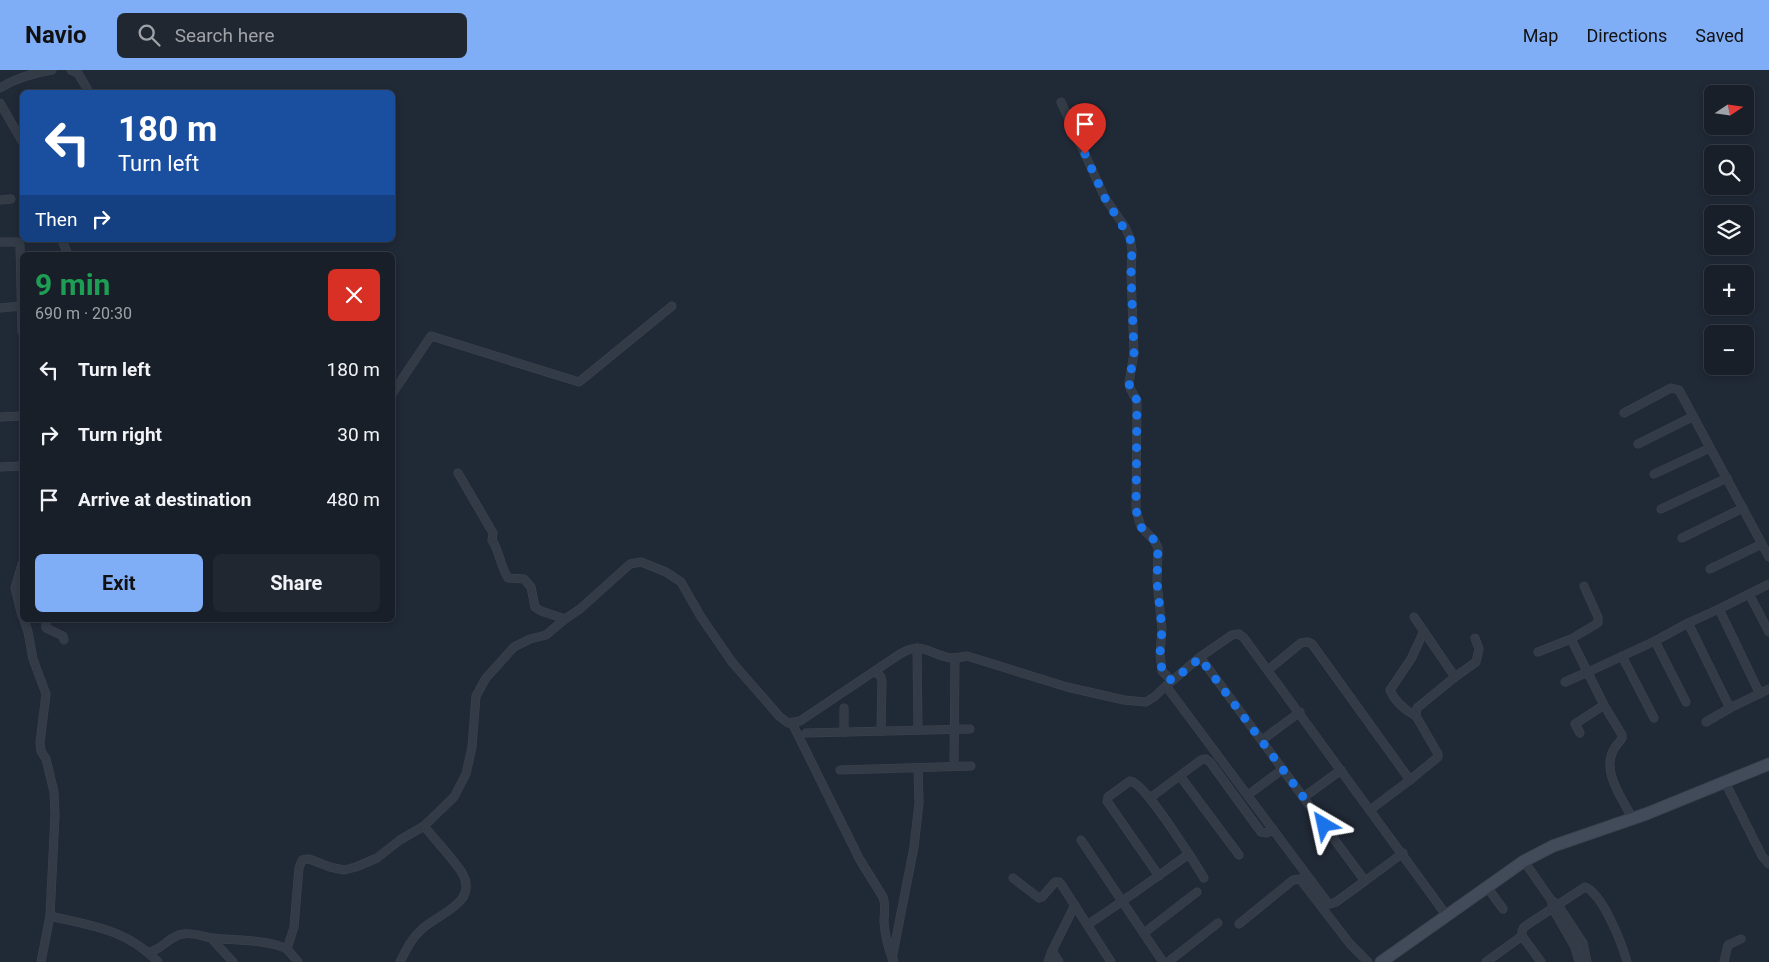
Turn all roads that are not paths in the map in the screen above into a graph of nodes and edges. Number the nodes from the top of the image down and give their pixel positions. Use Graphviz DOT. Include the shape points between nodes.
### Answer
graph roads {
  1 [pos="52,70"];
  2 [pos="71,70"];
  3 [pos="0,88"];
  4 [pos="88,90"];
  5 [pos="1061,102"];
  6 [pos="0,103"];
  7 [pos="20,138"];
  8 [pos="11,199"];
  9 [pos="0,200"];
  10 [pos="0,242"];
  11 [pos="20,252"];
  12 [pos="20,306"];
  13 [pos="672,306"];
  14 [pos="0,308"];
  15 [pos="395,390"];
  16 [pos="1624,413"];
  17 [pos="20,416"];
  18 [pos="0,417"];
  19 [pos="1692,417"];
  20 [pos="1638,444"];
  21 [pos="1710,448"];
  22 [pos="20,466"];
  23 [pos="0,467"];
  24 [pos="458,473"];
  25 [pos="1654,474"];
  26 [pos="1727,478"];
  27 [pos="1743,508"];
  28 [pos="1662,509"];
  29 [pos="1682,538"];
  30 [pos="1762,544"];
  31 [pos="1769,557"];
  32 [pos="1710,569"];
  33 [pos="20,571"];
  34 [pos="1769,584"];
  35 [pos="1584,586"];
  36 [pos="1749,594"];
  37 [pos="20,608"];
  38 [pos="1719,609"];
  39 [pos="1414,617"];
  40 [pos="566,619"];
  41 [pos="25,622"];
  42 [pos="46,622"];
  43 [pos="1688,623"];
  44 [pos="1424,631"];
  45 [pos="1769,632"];
  46 [pos="1475,638"];
  47 [pos="1571,638"];
  48 [pos="64,640"];
  49 [pos="1655,641"];
  50 [pos="917,648"];
  51 [pos="1538,652"];
  52 [pos="1622,656"];
  53 [pos="955,658"];
  54 [pos="1200,658"];
  55 [pos="1268,670"];
  56 [pos="875,671"];
  57 [pos="1588,672"];
  58 [pos="1456,677"];
  59 [pos="1565,682"];
  60 [pos="1169,683"];
  61 [pos="1769,689"];
  62 [pos="1760,694"];
  63 [pos="1686,702"];
  64 [pos="1604,705"];
  65 [pos="844,708"];
  66 [pos="1730,708"];
  67 [pos="1300,712"];
  68 [pos="1416,716"];
  69 [pos="1654,718"];
  70 [pos="1706,722"];
  71 [pos="792,723"];
  72 [pos="954,729"];
  73 [pos="970,729"];
  74 [pos="918,730"];
  75 [pos="881,731"];
  76 [pos="844,732"];
  77 [pos="806,733"];
  78 [pos="1580,733"];
  79 [pos="1262,740"];
  80 [pos="1769,764"];
  81 [pos="954,766"];
  82 [pos="971,766"];
  83 [pos="918,768"];
  84 [pos="1283,769"];
  85 [pos="840,770"];
  86 [pos="1342,770"];
  87 [pos="1180,776"];
  88 [pos="1410,780"];
  89 [pos="1725,782"];
  90 [pos="1248,795"];
  91 [pos="1304,797"];
  92 [pos="1150,798"];
  93 [pos="1370,810"];
  94 [pos="1632,818"];
  95 [pos="424,826"];
  96 [pos="1273,829"];
  97 [pos="1081,840"];
  98 [pos="1402,853"];
  99 [pos="1189,854"];
  100 [pos="1239,855"];
  101 [pos="1524,861"];
  102 [pos="1769,864"];
  103 [pos="1159,876"];
  104 [pos="1013,878"];
  105 [pos="1204,878"];
  106 [pos="1365,881"];
  107 [pos="1488,887"];
  108 [pos="1197,892"];
  109 [pos="1123,902"];
  110 [pos="1075,905"];
  111 [pos="1556,907"];
  112 [pos="1503,909"];
  113 [pos="50,916"];
  114 [pos="1447,916"];
  115 [pos="1218,923"];
  116 [pos="1240,924"];
  117 [pos="1087,925"];
  118 [pos="1144,933"];
  119 [pos="1522,936"];
  120 [pos="211,938"];
  121 [pos="1741,939"];
  122 [pos="1579,945"];
  123 [pos="287,949"];
  124 [pos="149,952"];
  125 [pos="1052,952"];
  126 [pos="893,961"];
  127 [pos="41,962"];
  128 [pos="158,962"];
  129 [pos="233,962"];
  130 [pos="298,962"];
  131 [pos="400,962"];
  132 [pos="1048,962"];
  133 [pos="1060,962"];
  134 [pos="1111,962"];
  135 [pos="1163,962"];
  136 [pos="1168,962"];
  137 [pos="1368,962"];
  138 [pos="1380,962"];
  139 [pos="1486,962"];
  140 [pos="1541,962"];
  141 [pos="1580,962"];
  142 [pos="1587,962"];
  143 [pos="1626,962"];
  144 [pos="1724,962"];
  1 -- 3 [label="street" via="10,81"];
  2 -- 4 [label="street" via="78,73"];
  5 -- 60 [label="street" via="1105,198 1130,238 1134,353 1129,383 1137,404 1136,510 1141,527 1158,548 1160,654 1162,671"];
  6 -- 7 [label="street"];
  8 -- 9 [label="street"];
  10 -- 11 [label="street" via="17,242"];
  12 -- 14 [label="street"];
  13 -- 15 [label="street" via="579,382 431,336"];
  16 -- 19 [label="street" via="1676,388"];
  17 -- 18 [label="street"];
  19 -- 20 [label="street"];
  19 -- 21 [label="street"];
  21 -- 25 [label="street"];
  21 -- 26 [label="street"];
  22 -- 23 [label="street"];
  24 -- 40 [label="street" via="493,533 492,540 508,578 524,578 535,607"];
  26 -- 27 [label="street"];
  26 -- 28 [label="street"];
  27 -- 29 [label="street"];
  27 -- 30 [label="street"];
  30 -- 31 [label="street"];
  30 -- 32 [label="street"];
  33 -- 37 [label="street" via="15,588"];
  34 -- 36 [label="street"];
  35 -- 47 [label="street" via="1598,623"];
  36 -- 38 [label="street"];
  36 -- 45 [label="street"];
  38 -- 43 [label="street"];
  38 -- 62 [label="street"];
  39 -- 44 [label="street"];
  40 -- 71 [label="street" via="630,564 641,562 666,572 681,582 732,662 779,716"];
  40 -- 95 [label="street" via="546,635 514,647 486,678 476,696 472,747 466,774 454,797"];
  41 -- 113 [label="street" via="33,659 46,694 40,743 54,792"];
  42 -- 48 [label="street" via="46,628 63,636"];
  43 -- 49 [label="street"];
  43 -- 66 [label="street"];
  44 -- 58 [label="street"];
  44 -- 68 [label="street" via="1412,659 1390,690 1400,705"];
  46 -- 58 [label="street" via="1480,649 1476,662"];
  47 -- 51 [label="street"];
  47 -- 57 [label="street"];
  49 -- 52 [label="street"];
  49 -- 63 [label="street"];
  50 -- 53 [label="street"];
  50 -- 56 [label="street" via="900,654"];
  50 -- 74 [label="street"];
  52 -- 57 [label="street"];
  52 -- 69 [label="street"];
  53 -- 60 [label="street" via="967,656 1067,688 1142,702 1154,697"];
  53 -- 72 [label="street"];
  54 -- 55 [label="street" via="1232,635 1239,634"];
  54 -- 60 [label="street"];
  54 -- 79 [label="street"];
  55 -- 67 [label="street"];
  55 -- 88 [label="street" via="1301,643 1312,644"];
  56 -- 71 [label="street" via="800,721"];
  56 -- 75 [label="street" via="882,681"];
  57 -- 59 [label="street"];
  57 -- 64 [label="street"];
  58 -- 68 [label="street" via="1417,708"];
  60 -- 90 [label="street"];
  61 -- 62 [label="street"];
  62 -- 66 [label="street"];
  64 -- 78 [label="street" via="1575,724"];
  64 -- 94 [label="street" via="1622,735 1612,751 1610,771"];
  65 -- 76 [label="street"];
  66 -- 70 [label="street"];
  67 -- 79 [label="street"];
  67 -- 86 [label="street"];
  68 -- 88 [label="street" via="1438,757"];
  71 -- 126 [label="street" via="860,860 883,897 886,942"];
  72 -- 73 [label="street"];
  72 -- 74 [label="street"];
  72 -- 81 [label="street"];
  74 -- 75 [label="street"];
  75 -- 76 [label="street"];
  76 -- 77 [label="street"];
  79 -- 84 [label="street"];
  80 -- 89 [label="street"];
  81 -- 82 [label="street"];
  81 -- 83 [label="street"];
  83 -- 85 [label="street"];
  83 -- 126 [label="street" via="919,803 914,848"];
  84 -- 90 [label="street"];
  84 -- 91 [label="street"];
  86 -- 91 [label="street"];
  86 -- 93 [label="street"];
  87 -- 92 [label="street"];
  87 -- 96 [label="street" via="1206,759 1262,832"];
  87 -- 100 [label="street"];
  88 -- 93 [label="street"];
  89 -- 94 [label="street"];
  89 -- 102 [label="street"];
  90 -- 96 [label="street"];
  91 -- 106 [label="street"];
  92 -- 99 [label="street"];
  92 -- 103 [label="street" via="1136,782 1130,781 1107,799"];
  93 -- 98 [label="street"];
  94 -- 101 [label="street" via="1553,846"];
  95 -- 123 [label="street" via="377,858 356,867 344,870 303,859 299,868 294,927"];
  95 -- 131 [label="street" via="461,873 466,893 462,901 422,928"];
  96 -- 106 [label="street" via="1329,904"];
  97 -- 109 [label="street"];
  98 -- 106 [label="street"];
  98 -- 114 [label="street"];
  99 -- 103 [label="street"];
  99 -- 105 [label="street"];
  101 -- 107 [label="street"];
  101 -- 111 [label="street"];
  103 -- 109 [label="street"];
  104 -- 110 [label="street" via="1039,898 1058,882"];
  107 -- 112 [label="street"];
  107 -- 114 [label="street"];
  108 -- 118 [label="street"];
  109 -- 117 [label="street"];
  109 -- 118 [label="street"];
  110 -- 117 [label="street"];
  110 -- 125 [label="street"];
  111 -- 119 [label="street" via="1524,928"];
  111 -- 122 [label="street"];
  111 -- 143 [label="street" via="1585,887 1589,889 1616,929"];
  113 -- 124 [label="street" via="112,932"];
  113 -- 127 [label="street"];
  114 -- 138 [label="street"];
  115 -- 136 [label="street"];
  116 -- 137 [label="street" via="1298,878"];
  117 -- 134 [label="street"];
  118 -- 135 [label="street"];
  119 -- 139 [label="street"];
  119 -- 140 [label="street"];
  120 -- 123 [label="street" via="275,944"];
  120 -- 124 [label="street" via="181,934"];
  120 -- 129 [label="street"];
  121 -- 144 [label="street" via="1728,945"];
  122 -- 141 [label="street"];
  122 -- 142 [label="street"];
  123 -- 130 [label="street"];
  124 -- 128 [label="street"];
  125 -- 132 [label="street"];
  125 -- 133 [label="street"];
}
